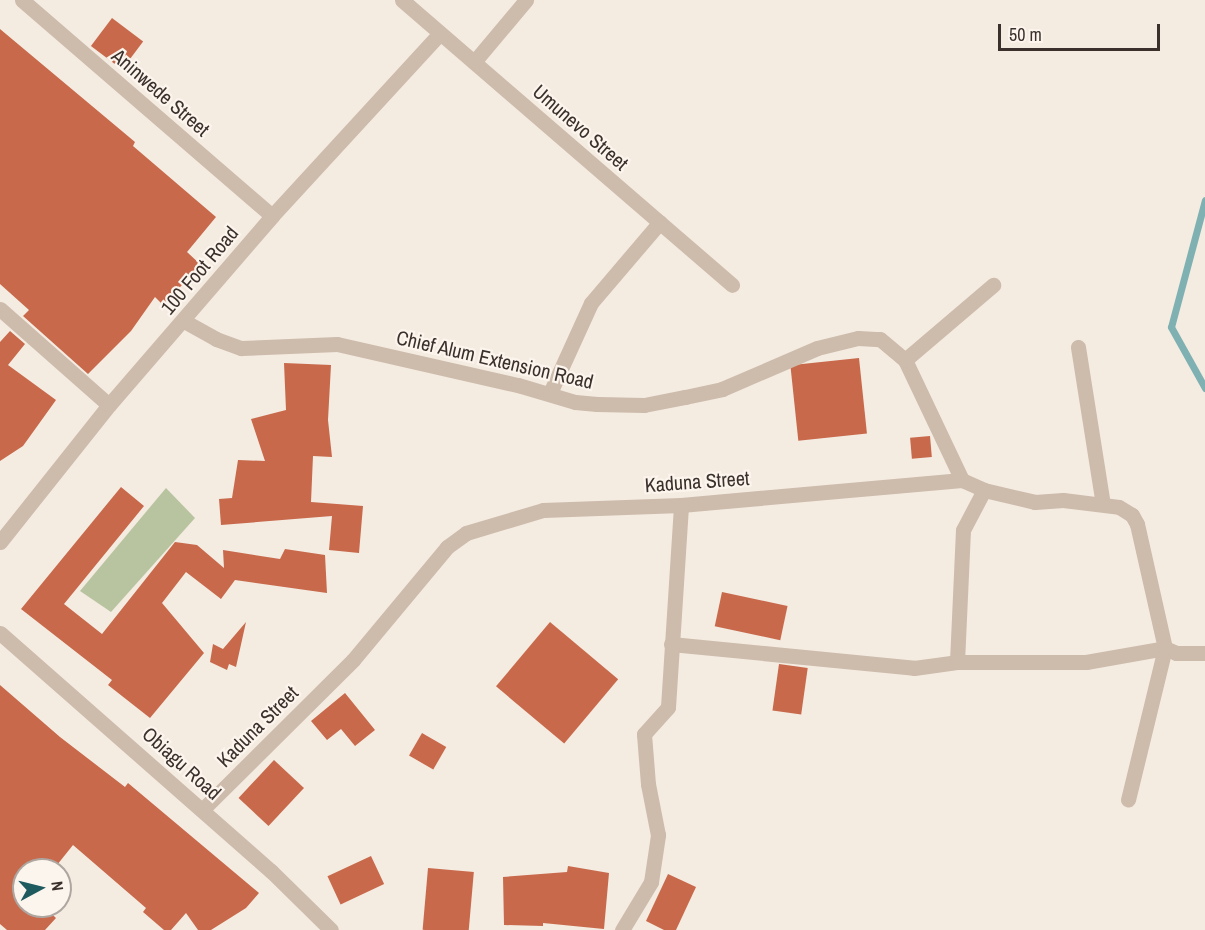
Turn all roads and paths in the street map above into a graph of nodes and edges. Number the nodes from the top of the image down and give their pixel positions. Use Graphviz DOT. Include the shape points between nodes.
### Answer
graph roads {
  1 [pos="22,0"];
  2 [pos="402,0"];
  3 [pos="526,0"];
  4 [pos="440,33"];
  5 [pos="474,62"];
  6 [pos="272,216"];
  7 [pos="660,222"];
  8 [pos="732,285"];
  9 [pos="993,285"];
  10 [pos="0,309"];
  11 [pos="184,321"];
  12 [pos="1078,347"];
  13 [pos="905,360"];
  14 [pos="550,393"];
  15 [pos="110,405"];
  16 [pos="962,480"];
  17 [pos="984,490"];
  18 [pos="1103,504"];
  19 [pos="681,505"];
  20 [pos="0,542"];
  21 [pos="0,633"];
  22 [pos="670,644"];
  23 [pos="1165,648"];
  24 [pos="1205,653"];
  25 [pos="957,662"];
  26 [pos="1128,800"];
  27 [pos="202,810"];
  28 [pos="331,930"];
  29 [pos="622,930"];
  1 -- 6 [label="street, Aninwede Street"];
  2 -- 4 [label="street, Umunevo Street"];
  3 -- 5 [label="street"];
  4 -- 5 [label="street, Umunevo Street"];
  4 -- 6 [label="street, 100 Foot Road"];
  5 -- 7 [label="street, Umunevo Street"];
  6 -- 11 [label="street, 100 Foot Road"];
  7 -- 8 [label="street, Umunevo Street"];
  7 -- 14 [label="street" via="591,303"];
  9 -- 13 [label="street"];
  10 -- 15 [label="street"];
  11 -- 14 [label="street, Chief Alum Extension Road" via="241,348 337,344"];
  11 -- 15 [label="street, 100 Foot Road"];
  12 -- 18 [label="street"];
  13 -- 14 [label="street, Chief Alum Extension Road" via="880,339 858,338 817,348 722,389 644,405 575,402"];
  13 -- 16 [label="street, Chief Alum Extension Road"];
  15 -- 20 [label="street, 100 Foot Road"];
  16 -- 17 [label="street, Kaduna Street"];
  16 -- 19 [label="street, Kaduna Street"];
  17 -- 18 [label="street, Kaduna Street" via="1035,502"];
  17 -- 25 [label="street" via="963,530"];
  18 -- 23 [label="street, Kaduna Street" via="1119,507 1132,515 1137,524"];
  19 -- 22 [label="street"];
  19 -- 27 [label="street, Kaduna Street" via="543,510 466,532 425,570 353,660"];
  21 -- 27 [label="street, Obiagu Road"];
  22 -- 25 [label="street" via="914,668"];
  22 -- 29 [label="street" via="668,707 644,734 658,835 651,882"];
  23 -- 24 [label="street" via="1176,653"];
  23 -- 25 [label="street" via="1086,663"];
  23 -- 26 [label="street"];
  27 -- 28 [label="street, Obiagu Road"];
}
